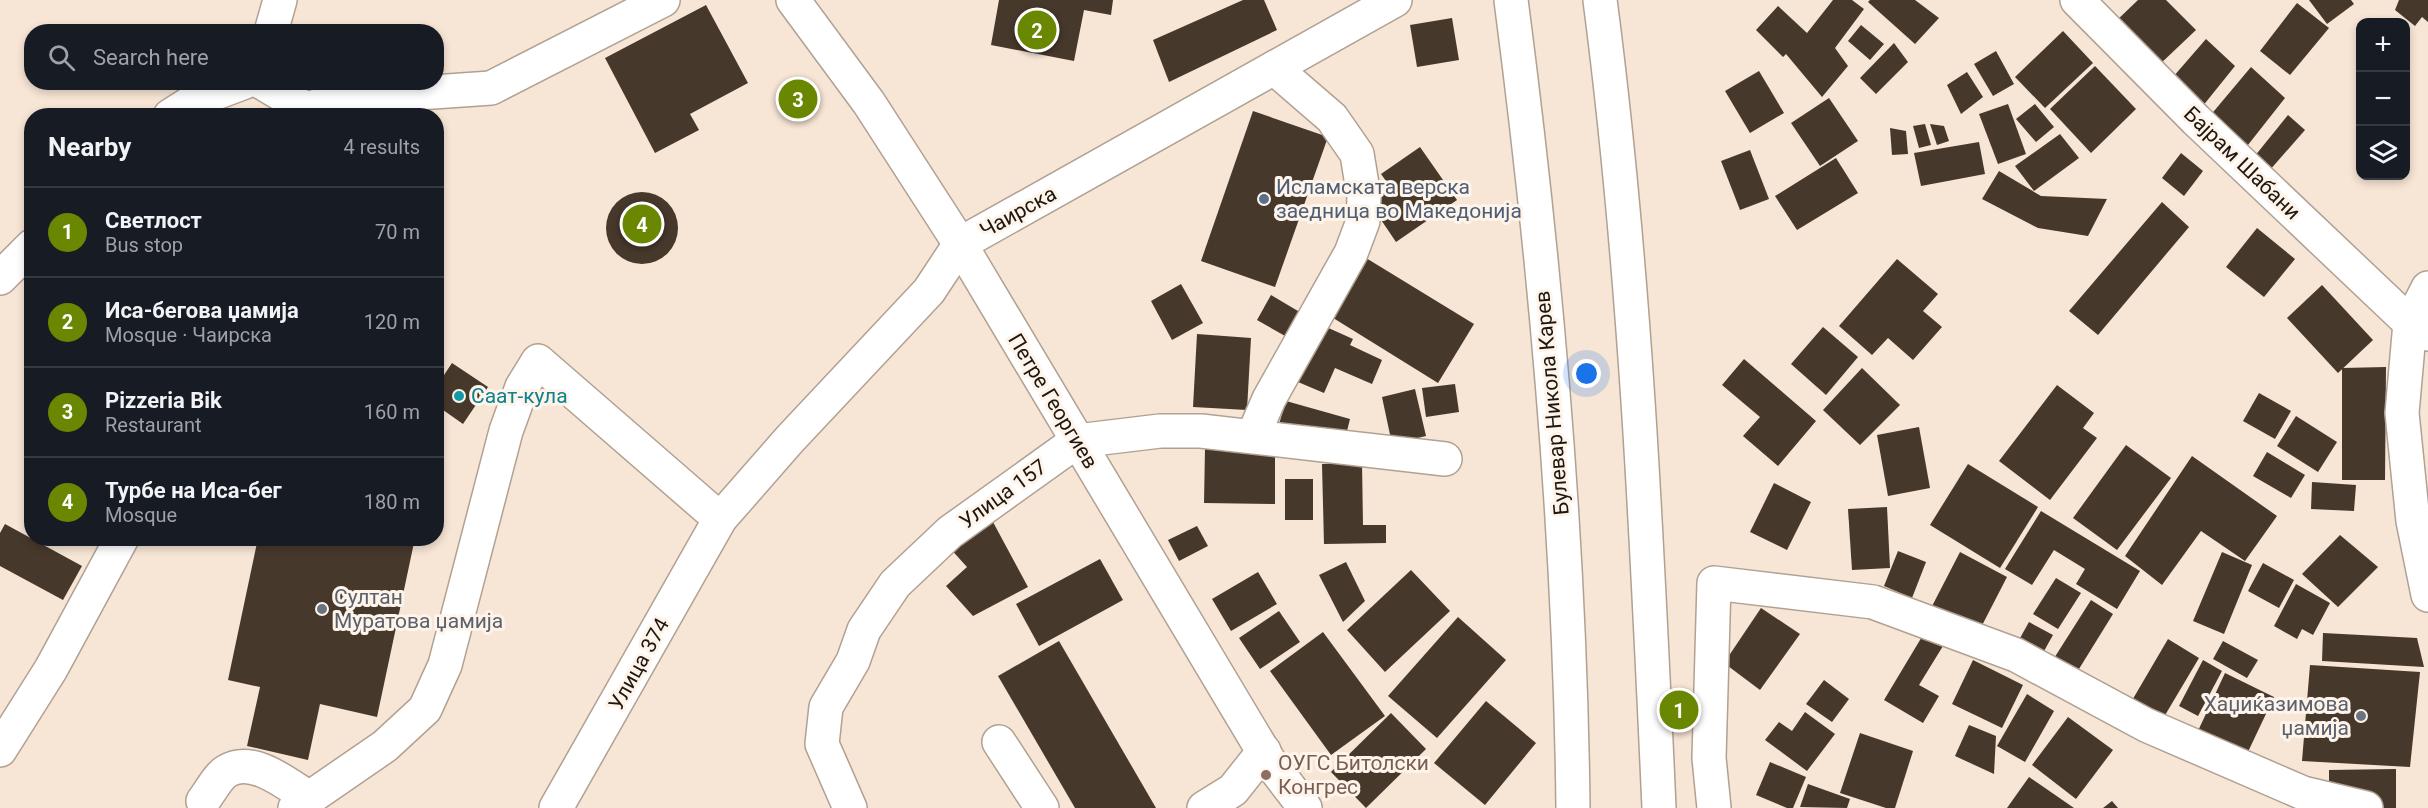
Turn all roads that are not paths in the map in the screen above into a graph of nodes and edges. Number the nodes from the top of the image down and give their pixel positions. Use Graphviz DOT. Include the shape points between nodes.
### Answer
graph roads {
  1 [pos="280,0"];
  2 [pos="663,0"];
  3 [pos="793,0"];
  4 [pos="1395,0"];
  5 [pos="1506,0"];
  6 [pos="1511,0"];
  7 [pos="1600,0"];
  8 [pos="1623,0"];
  9 [pos="2077,0"];
  10 [pos="273,24"];
  11 [pos="1517,42"];
  12 [pos="1274,68"];
  13 [pos="224,90"];
  14 [pos="273,90"];
  15 [pos="183,108"];
  16 [pos="300,108"];
  17 [pos="317,108"];
  18 [pos="1617,133"];
  19 [pos="960,244"];
  20 [pos="24,254"];
  21 [pos="0,278"];
  22 [pos="2428,288"];
  23 [pos="2419,329"];
  24 [pos="1253,436"];
  25 [pos="1077,441"];
  26 [pos="1445,459"];
  27 [pos="720,519"];
  28 [pos="118,546"];
  29 [pos="2428,595"];
  30 [pos="999,742"];
  31 [pos="0,750"];
  32 [pos="1264,751"];
  33 [pos="203,801"];
  34 [pos="302,803"];
  35 [pos="1569,806"];
  36 [pos="556,808"];
  37 [pos="850,808"];
  38 [pos="1042,808"];
  39 [pos="1204,808"];
  40 [pos="1305,808"];
  41 [pos="1659,808"];
  42 [pos="1714,808"];
  43 [pos="2366,808"];
  1 -- 10 [label="street"];
  2 -- 17 [label="street" via="491,88 346,98"];
  3 -- 19 [label="street, Петре Георгиев" via="868,103"];
  4 -- 12 [label="street, Чаирска"];
  5 -- 11 [label="street"];
  6 -- 11 [label="street, Булевар Никола Карев"];
  7 -- 18 [label="street"];
  8 -- 18 [label="street"];
  9 -- 23 [label="street, Бајрам Шабани" via="2196,120"];
  11 -- 35 [label="street, Булевар Никола Карев" via="1560,471"];
  12 -- 19 [label="street, Чаирска"];
  12 -- 24 [label="street" via="1332,118 1357,154 1364,197 1363,221 1351,253 1269,399"];
  13 -- 15 [label="street"];
  14 -- 16 [label="street"];
  18 -- 41 [label="street" via="1649,581"];
  19 -- 25 [label="street, Петре Георгиев"];
  19 -- 27 [label="street, Чаирска" via="929,291"];
  20 -- 21 [label="street"];
  22 -- 23 [label="street"];
  23 -- 29 [label="street" via="2402,412 2414,521"];
  24 -- 25 [label="street, Улица 157" via="1160,431"];
  24 -- 26 [label="street, Улица 157"];
  25 -- 32 [label="street, Петре Георгиев"];
  25 -- 37 [label="street, Улица 157" via="950,532 895,585 864,630 853,661 826,707 822,744"];
  27 -- 34 [label="street" via="538,361 522,387 507,431 445,665 425,709 385,746"];
  27 -- 36 [label="street, Улица 374"];
  28 -- 31 [label="street" via="51,669"];
  30 -- 38 [label="street"];
  32 -- 39 [label="street" via="1233,790"];
  32 -- 40 [label="street, Петре Георгиев"];
  33 -- 34 [label="street" via="226,771 243,767 259,769"];
  42 -- 43 [label="street" via="1709,758 1714,583 1873,602 2016,655 2146,725 2303,793"];
}
